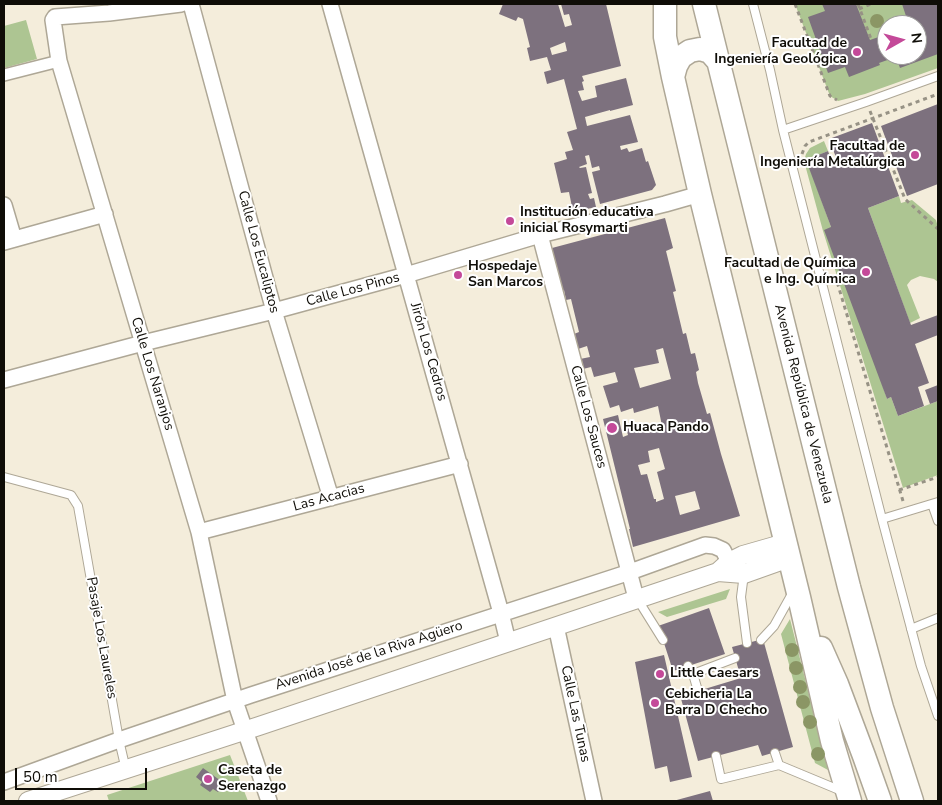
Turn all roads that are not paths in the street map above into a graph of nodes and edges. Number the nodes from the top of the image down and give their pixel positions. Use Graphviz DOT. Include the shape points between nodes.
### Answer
graph roads {
  1 [pos="181,4"];
  2 [pos="191,4"];
  3 [pos="330,4"];
  4 [pos="666,4"];
  5 [pos="704,4"];
  6 [pos="753,4"];
  7 [pos="108,8"];
  8 [pos="717,60"];
  9 [pos="58,61"];
  10 [pos="4,74"];
  11 [pos="938,76"];
  12 [pos="673,77"];
  13 [pos="783,130"];
  14 [pos="700,194"];
  15 [pos="4,205"];
  16 [pos="105,214"];
  17 [pos="540,236"];
  18 [pos="9,240"];
  19 [pos="406,275"];
  20 [pos="274,311"];
  21 [pos="143,343"];
  22 [pos="4,380"];
  23 [pos="460,464"];
  24 [pos="4,477"];
  25 [pos="331,498"];
  26 [pos="935,503"];
  27 [pos="882,519"];
  28 [pos="938,521"];
  29 [pos="199,532"];
  30 [pos="787,551"];
  31 [pos="723,567"];
  32 [pos="630,572"];
  33 [pos="744,574"];
  34 [pos="798,592"];
  35 [pos="636,598"];
  36 [pos="501,613"];
  37 [pos="938,618"];
  38 [pos="556,626"];
  39 [pos="911,629"];
  40 [pos="663,640"];
  41 [pos="760,640"];
  42 [pos="508,642"];
  43 [pos="747,643"];
  44 [pos="735,658"];
  45 [pos="688,666"];
  46 [pos="693,674"];
  47 [pos="698,691"];
  48 [pos="235,701"];
  49 [pos="938,716"];
  50 [pos="244,730"];
  51 [pos="119,740"];
  52 [pos="775,752"];
  53 [pos="716,756"];
  54 [pos="778,765"];
  55 [pos="126,770"];
  56 [pos="4,782"];
  57 [pos="849,798"];
  58 [pos="28,801"];
  59 [pos="269,801"];
  60 [pos="594,801"];
  61 [pos="880,801"];
  62 [pos="912,801"];
  1 -- 7 [label="street"];
  2 -- 20 [label="street, Calle Los Eucaliptos"];
  3 -- 19 [label="street, Jirón Los Cedros"];
  4 -- 12 [label="main road" via="665,37"];
  5 -- 8 [label="main road, Avenida República de Venezuela"];
  6 -- 13 [label="lane"];
  7 -- 9 [label="street, Calle Los Naranjos" via="53,20"];
  8 -- 12 [label="main road" via="710,52 690,51 681,57"];
  8 -- 62 [label="main road, Avenida República de Venezuela" via="849,587 882,708"];
  9 -- 10 [label="street"];
  9 -- 16 [label="street, Calle Los Naranjos"];
  11 -- 13 [label="lane"];
  12 -- 14 [label="main road"];
  13 -- 27 [label="lane"];
  14 -- 17 [label="street, Calle Los Pinos"];
  14 -- 30 [label="main road"];
  15 -- 18 [label="street"];
  16 -- 18 [label="street"];
  16 -- 21 [label="street, Calle Los Naranjos"];
  17 -- 19 [label="street, Calle Los Pinos"];
  17 -- 32 [label="street, Calle Los Sauces"];
  19 -- 20 [label="street, Calle Los Pinos"];
  19 -- 23 [label="street, Jirón Los Cedros"];
  20 -- 21 [label="street, Calle Los Pinos"];
  20 -- 25 [label="street, Calle Los Eucaliptos"];
  21 -- 22 [label="street, Calle Los Pinos"];
  21 -- 29 [label="street, Calle Los Naranjos"];
  23 -- 25 [label="street, Las Acacias"];
  23 -- 36 [label="street, Jirón Los Cedros"];
  24 -- 51 [label="lane, Pasaje Los Laureles" via="71,495 78,506"];
  25 -- 29 [label="street, Las Acacias"];
  26 -- 27 [label="lane"];
  26 -- 28 [label="lane"];
  27 -- 39 [label="lane"];
  29 -- 48 [label="street, Calle Los Naranjos"];
  30 -- 31 [label="street" via="743,554"];
  30 -- 33 [label="street"];
  30 -- 34 [label="main road"];
  31 -- 32 [label="street, Avenida José de la Riva Agüero" via="723,550 705,545"];
  31 -- 33 [label="street"];
  31 -- 35 [label="street"];
  32 -- 35 [label="street, Calle Los Sauces"];
  32 -- 36 [label="street, Avenida José de la Riva Agüero"];
  33 -- 43 [label="lane" via="741,597"];
  34 -- 41 [label="lane"];
  34 -- 57 [label="main road" via="832,742"];
  34 -- 61 [label="main road" via="837,684"];
  35 -- 38 [label="street"];
  35 -- 40 [label="lane"];
  36 -- 42 [label="street, Jirón Los Cedros"];
  36 -- 48 [label="street, Avenida José de la Riva Agüero"];
  37 -- 39 [label="lane"];
  38 -- 42 [label="street"];
  38 -- 60 [label="street, Calle Las Tunas"];
  39 -- 49 [label="lane"];
  42 -- 50 [label="street"];
  44 -- 46 [label="lane"];
  45 -- 46 [label="lane"];
  46 -- 47 [label="lane"];
  48 -- 50 [label="street, Calle Los Naranjos"];
  48 -- 51 [label="street, Avenida José de la Riva Agüero"];
  50 -- 55 [label="street"];
  50 -- 59 [label="street, Calle Los Naranjos"];
  51 -- 55 [label="lane, Pasaje Los Laureles"];
  51 -- 56 [label="street, Avenida José de la Riva Agüero"];
  52 -- 54 [label="lane"];
  53 -- 54 [label="lane" via="721,779"];
  54 -- 57 [label="lane"];
  55 -- 58 [label="street"];
}
